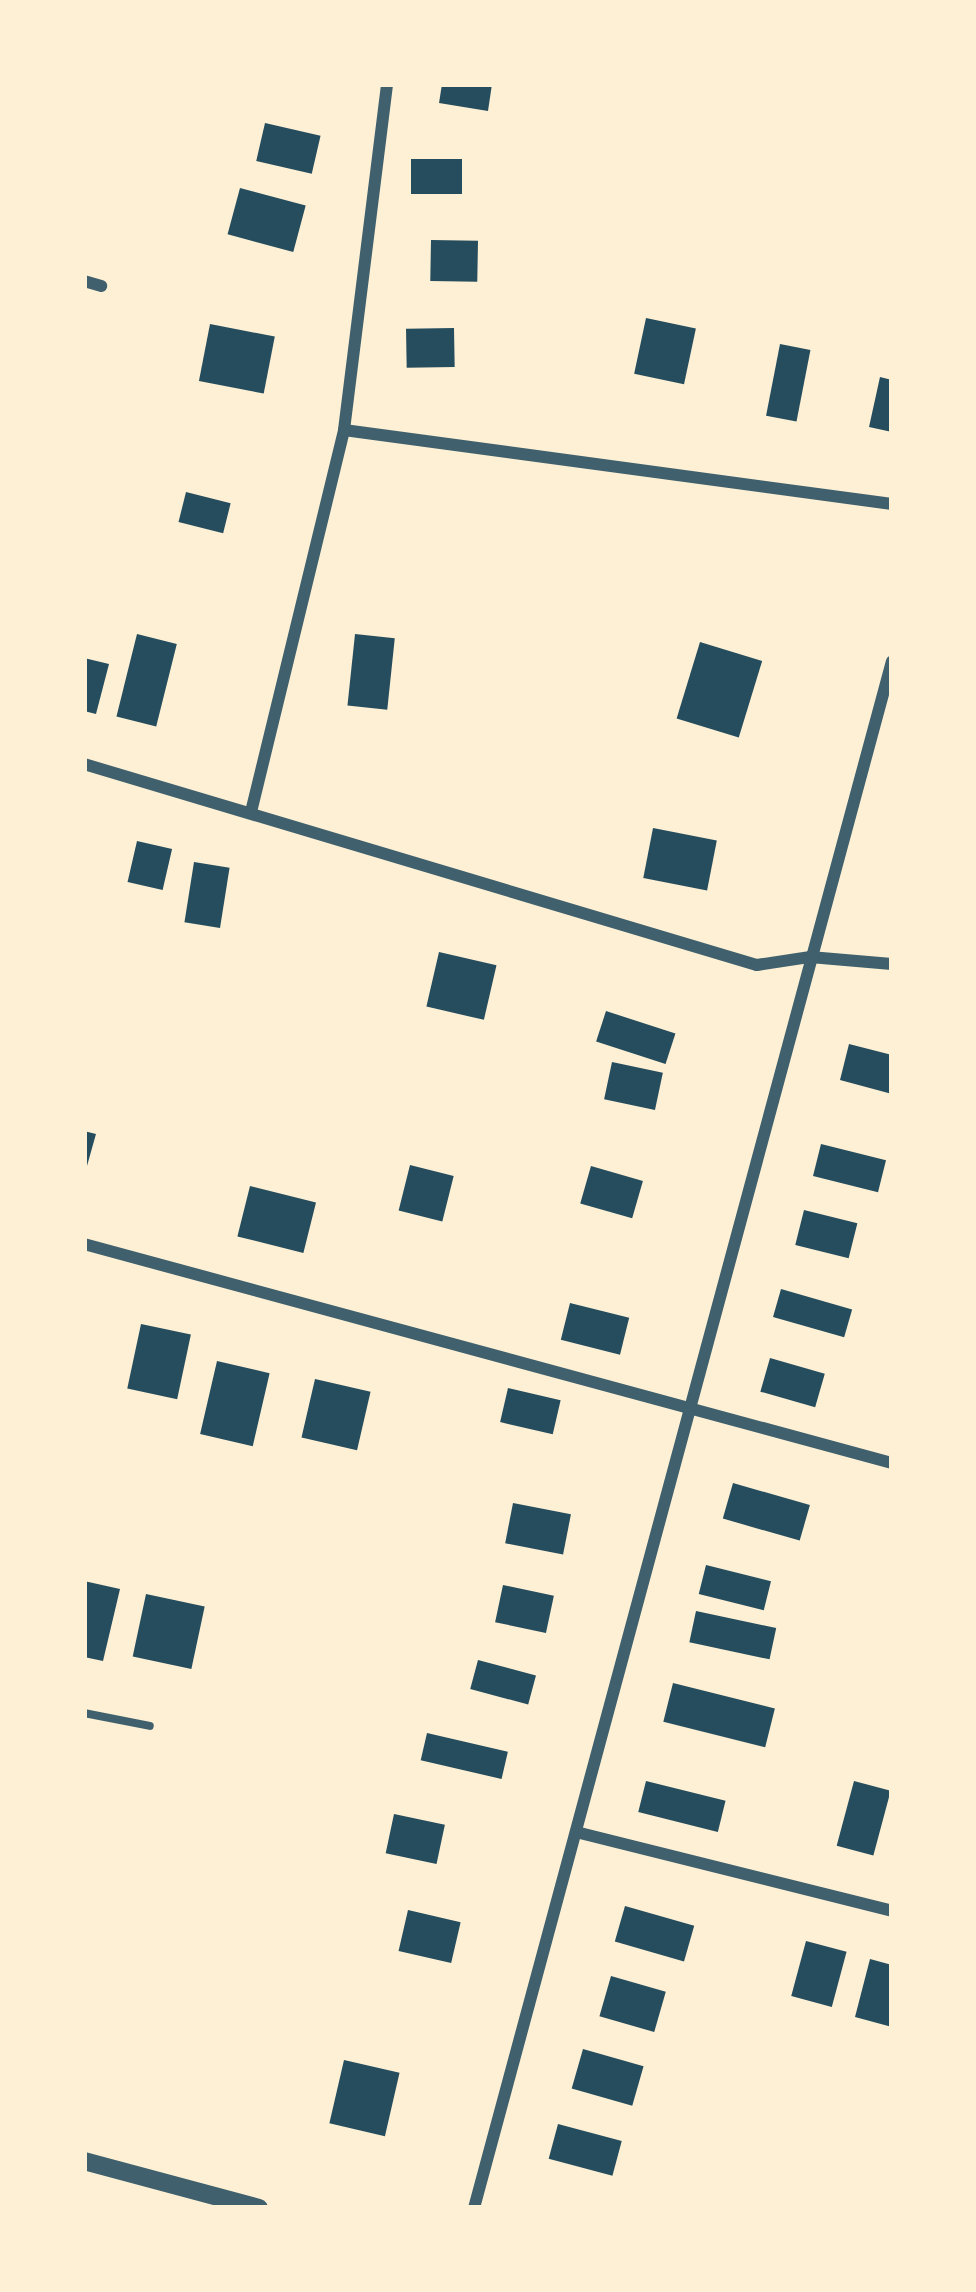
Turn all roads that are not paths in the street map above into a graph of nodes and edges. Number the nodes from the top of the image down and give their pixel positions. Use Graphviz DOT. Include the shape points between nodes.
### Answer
graph roads {
  1 [pos="387,84"];
  2 [pos="84,281"];
  3 [pos="101,286"];
  4 [pos="344,430"];
  5 [pos="892,504"];
  6 [pos="892,661"];
  7 [pos="84,764"];
  8 [pos="251,812"];
  9 [pos="810,957"];
  10 [pos="892,964"];
  11 [pos="84,1244"];
  12 [pos="692,1404"];
  13 [pos="892,1463"];
  14 [pos="84,1713"];
  15 [pos="150,1726"];
  16 [pos="576,1832"];
  17 [pos="892,1911"];
  18 [pos="84,2161"];
  19 [pos="259,2208"];
  20 [pos="474,2208"];
  1 -- 4 [label="street"];
  2 -- 3 [label="street"];
  4 -- 5 [label="street"];
  4 -- 8 [label="street"];
  6 -- 9 [label="street"];
  7 -- 8 [label="street"];
  8 -- 9 [label="street" via="757,965"];
  9 -- 10 [label="street"];
  9 -- 12 [label="street"];
  11 -- 12 [label="street"];
  12 -- 13 [label="street"];
  12 -- 16 [label="street"];
  14 -- 15 [label="lane"];
  16 -- 17 [label="street"];
  16 -- 20 [label="street"];
  18 -- 19 [label="street"];
}
